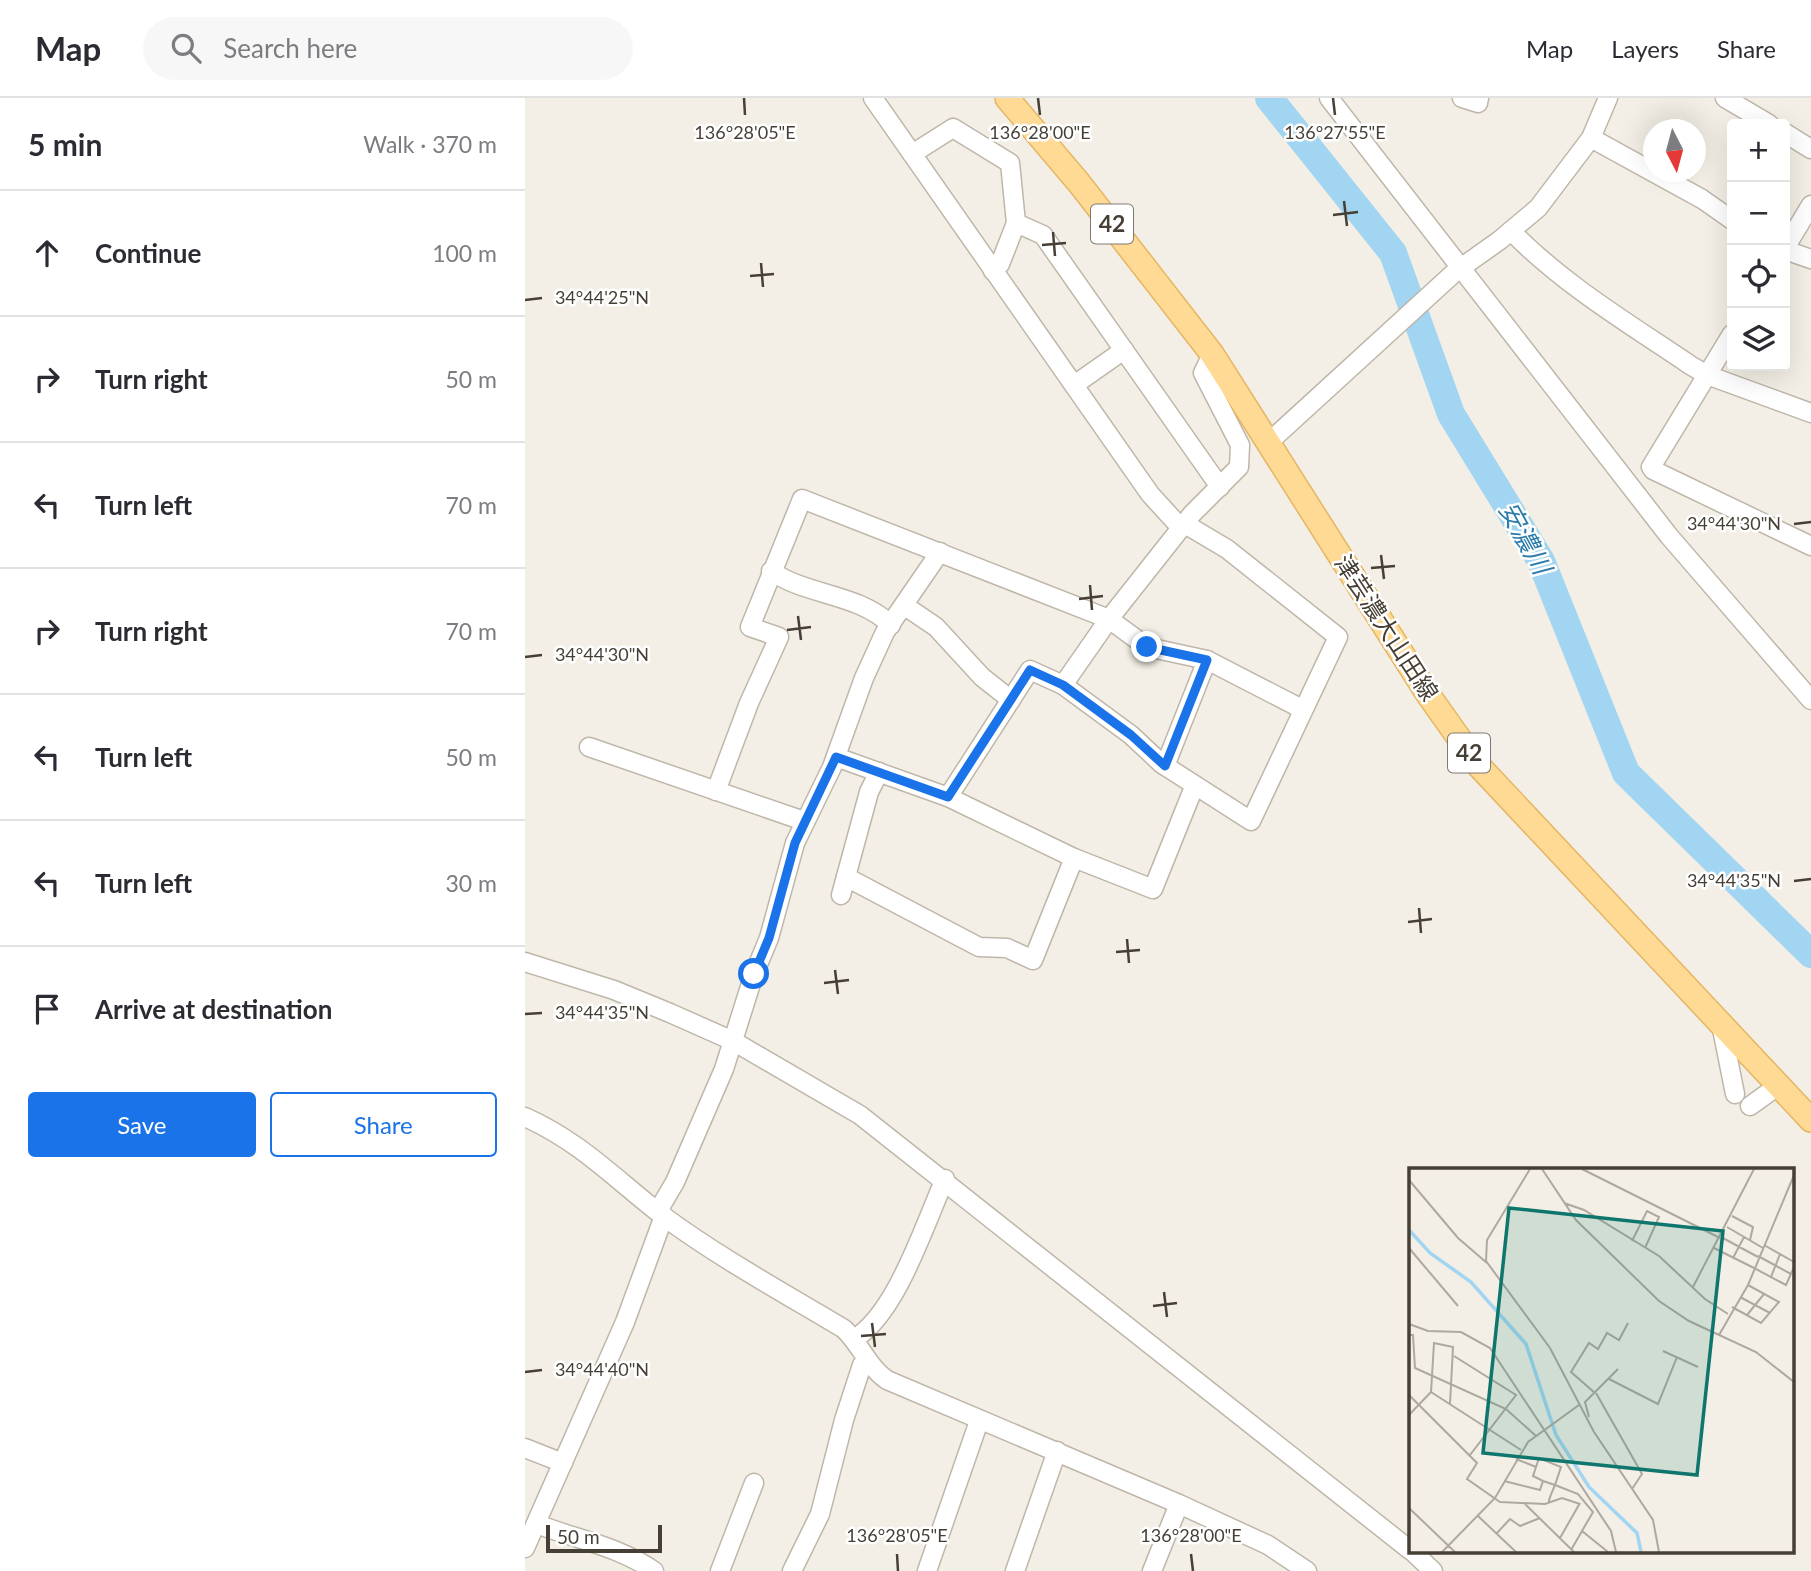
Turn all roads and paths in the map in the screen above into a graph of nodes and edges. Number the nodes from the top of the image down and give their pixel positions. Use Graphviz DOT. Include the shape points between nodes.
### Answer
graph roads {
  1 [pos="873,98"];
  2 [pos="1007,98"];
  3 [pos="1329,98"];
  4 [pos="1462,98"];
  5 [pos="1479,98"];
  6 [pos="1608,98"];
  7 [pos="1725,98"];
  8 [pos="1761,119"];
  9 [pos="1790,137"];
  10 [pos="1591,138"];
  11 [pos="1811,149"];
  12 [pos="912,154"];
  13 [pos="1811,205"];
  14 [pos="1727,217"];
  15 [pos="1016,223"];
  16 [pos="1511,232"];
  17 [pos="1787,245"];
  18 [pos="1790,250"];
  19 [pos="1811,259"];
  20 [pos="1458,269"];
  21 [pos="993,271"];
  22 [pos="1727,342"];
  23 [pos="1124,349"];
  24 [pos="1212,354"];
  25 [pos="1707,375"];
  26 [pos="1074,385"];
  27 [pos="1811,413"];
  28 [pos="1274,437"];
  29 [pos="1220,486"];
  30 [pos="1183,526"];
  31 [pos="1811,546"];
  32 [pos="940,552"];
  33 [pos="771,571"];
  34 [pos="905,606"];
  35 [pos="1109,619"];
  36 [pos="891,625"];
  37 [pos="1207,660"];
  38 [pos="1063,685"];
  39 [pos="1011,699"];
  40 [pos="1811,700"];
  41 [pos="1303,709"];
  42 [pos="589,747"];
  43 [pos="836,757"];
  44 [pos="1165,766"];
  45 [pos="879,772"];
  46 [pos="1194,787"];
  47 [pos="716,791"];
  48 [pos="948,797"];
  49 [pos="804,821"];
  50 [pos="1074,858"];
  51 [pos="846,877"];
  52 [pos="841,895"];
  53 [pos="525,962"];
  54 [pos="1721,1024"];
  55 [pos="733,1041"];
  56 [pos="1779,1085"];
  57 [pos="1735,1094"];
  58 [pos="1750,1106"];
  59 [pos="525,1117"];
  60 [pos="1811,1120"];
  61 [pos="945,1179"];
  62 [pos="661,1214"];
  63 [pos="854,1339"];
  64 [pos="869,1361"];
  65 [pos="979,1421"];
  66 [pos="525,1448"];
  67 [pos="1057,1451"];
  68 [pos="563,1463"];
  69 [pos="754,1483"];
  70 [pos="1179,1504"];
  71 [pos="530,1533"];
  72 [pos="1409,1549"];
  73 [pos="1414,1554"];
  74 [pos="1154,1565"];
  75 [pos="654,1571"];
  76 [pos="720,1571"];
  77 [pos="792,1571"];
  78 [pos="927,1571"];
  79 [pos="1015,1571"];
  80 [pos="1307,1571"];
  81 [pos="1433,1571"];
  1 -- 12 [label="street"];
  2 -- 24 [label="main road, 津芸濃大山田線 / 42"];
  3 -- 20 [label="street"];
  4 -- 5 [label="street" via="1478,103"];
  6 -- 10 [label="street"];
  7 -- 8 [label="street"];
  9 -- 11 [label="street"];
  10 -- 14 [label="street"];
  10 -- 16 [label="street" via="1553,191"];
  12 -- 15 [label="street" via="953,128 1007,160 1012,168"];
  12 -- 21 [label="street"];
  13 -- 17 [label="street"];
  15 -- 21 [label="street"];
  15 -- 23 [label="street" via="1043,234"];
  16 -- 20 [label="street"];
  16 -- 25 [label="street" via="1573,287"];
  18 -- 19 [label="street"];
  20 -- 28 [label="street"];
  20 -- 40 [label="street" via="1669,536"];
  21 -- 26 [label="street"];
  22 -- 25 [label="street"];
  23 -- 26 [label="street"];
  23 -- 29 [label="street"];
  24 -- 28 [label="main road, 津芸濃大山田線 / 42"];
  24 -- 29 [label="street" via="1203,373 1242,457 1234,474"];
  25 -- 27 [label="street"];
  25 -- 31 [label="street" via="1651,467"];
  26 -- 30 [label="street" via="1150,494"];
  28 -- 54 [label="main road, 津芸濃大山田線 / 42" via="1426,693 1478,765"];
  29 -- 30 [label="street"];
  30 -- 35 [label="street"];
  30 -- 41 [label="street" via="1227,549 1338,637"];
  32 -- 33 [label="street" via="802,499"];
  32 -- 34 [label="street"];
  32 -- 35 [label="street"];
  33 -- 36 [label="street" via="836,594"];
  33 -- 47 [label="street" via="750,627 779,637"];
  34 -- 36 [label="street"];
  34 -- 39 [label="street" via="936,627 982,677"];
  35 -- 37 [label="street" via="1147,647"];
  35 -- 38 [label="street"];
  36 -- 43 [label="street" via="849,713"];
  37 -- 41 [label="street"];
  37 -- 44 [label="street"];
  38 -- 39 [label="street" via="1030,670"];
  38 -- 44 [label="street"];
  39 -- 48 [label="street"];
  41 -- 46 [label="street" via="1251,821"];
  42 -- 47 [label="street"];
  43 -- 45 [label="street"];
  43 -- 49 [label="street"];
  44 -- 46 [label="street"];
  45 -- 48 [label="street"];
  45 -- 51 [label="street" via="869,792"];
  46 -- 50 [label="street" via="1153,889"];
  47 -- 49 [label="street"];
  48 -- 50 [label="street"];
  49 -- 55 [label="street"];
  50 -- 51 [label="street" via="1033,960 1007,948 979,947"];
  51 -- 52 [label="street"];
  53 -- 55 [label="street" via="614,990"];
  54 -- 56 [label="main road, 津芸濃大山田線 / 42"];
  54 -- 57 [label="street"];
  55 -- 61 [label="street" via="860,1115"];
  55 -- 62 [label="street"];
  56 -- 58 [label="street"];
  56 -- 60 [label="main road, 津芸濃大山田線 / 42"];
  59 -- 62 [label="street" via="589,1153"];
  61 -- 63 [label="street" via="889,1304 867,1331"];
  61 -- 72 [label="street"];
  62 -- 63 [label="street"];
  62 -- 68 [label="street" via="625,1322"];
  63 -- 64 [label="street"];
  64 -- 65 [label="street" via="887,1380"];
  64 -- 77 [label="street" via="862,1365 843,1420 820,1514"];
  65 -- 67 [label="street"];
  65 -- 78 [label="street"];
  66 -- 68 [label="street"];
  67 -- 70 [label="street"];
  67 -- 79 [label="street"];
  68 -- 71 [label="street"];
  69 -- 76 [label="street"];
  70 -- 74 [label="street"];
  70 -- 80 [label="street" via="1268,1545"];
  71 -- 75 [label="street" via="612,1547"];
  73 -- 81 [label="street"];
}
